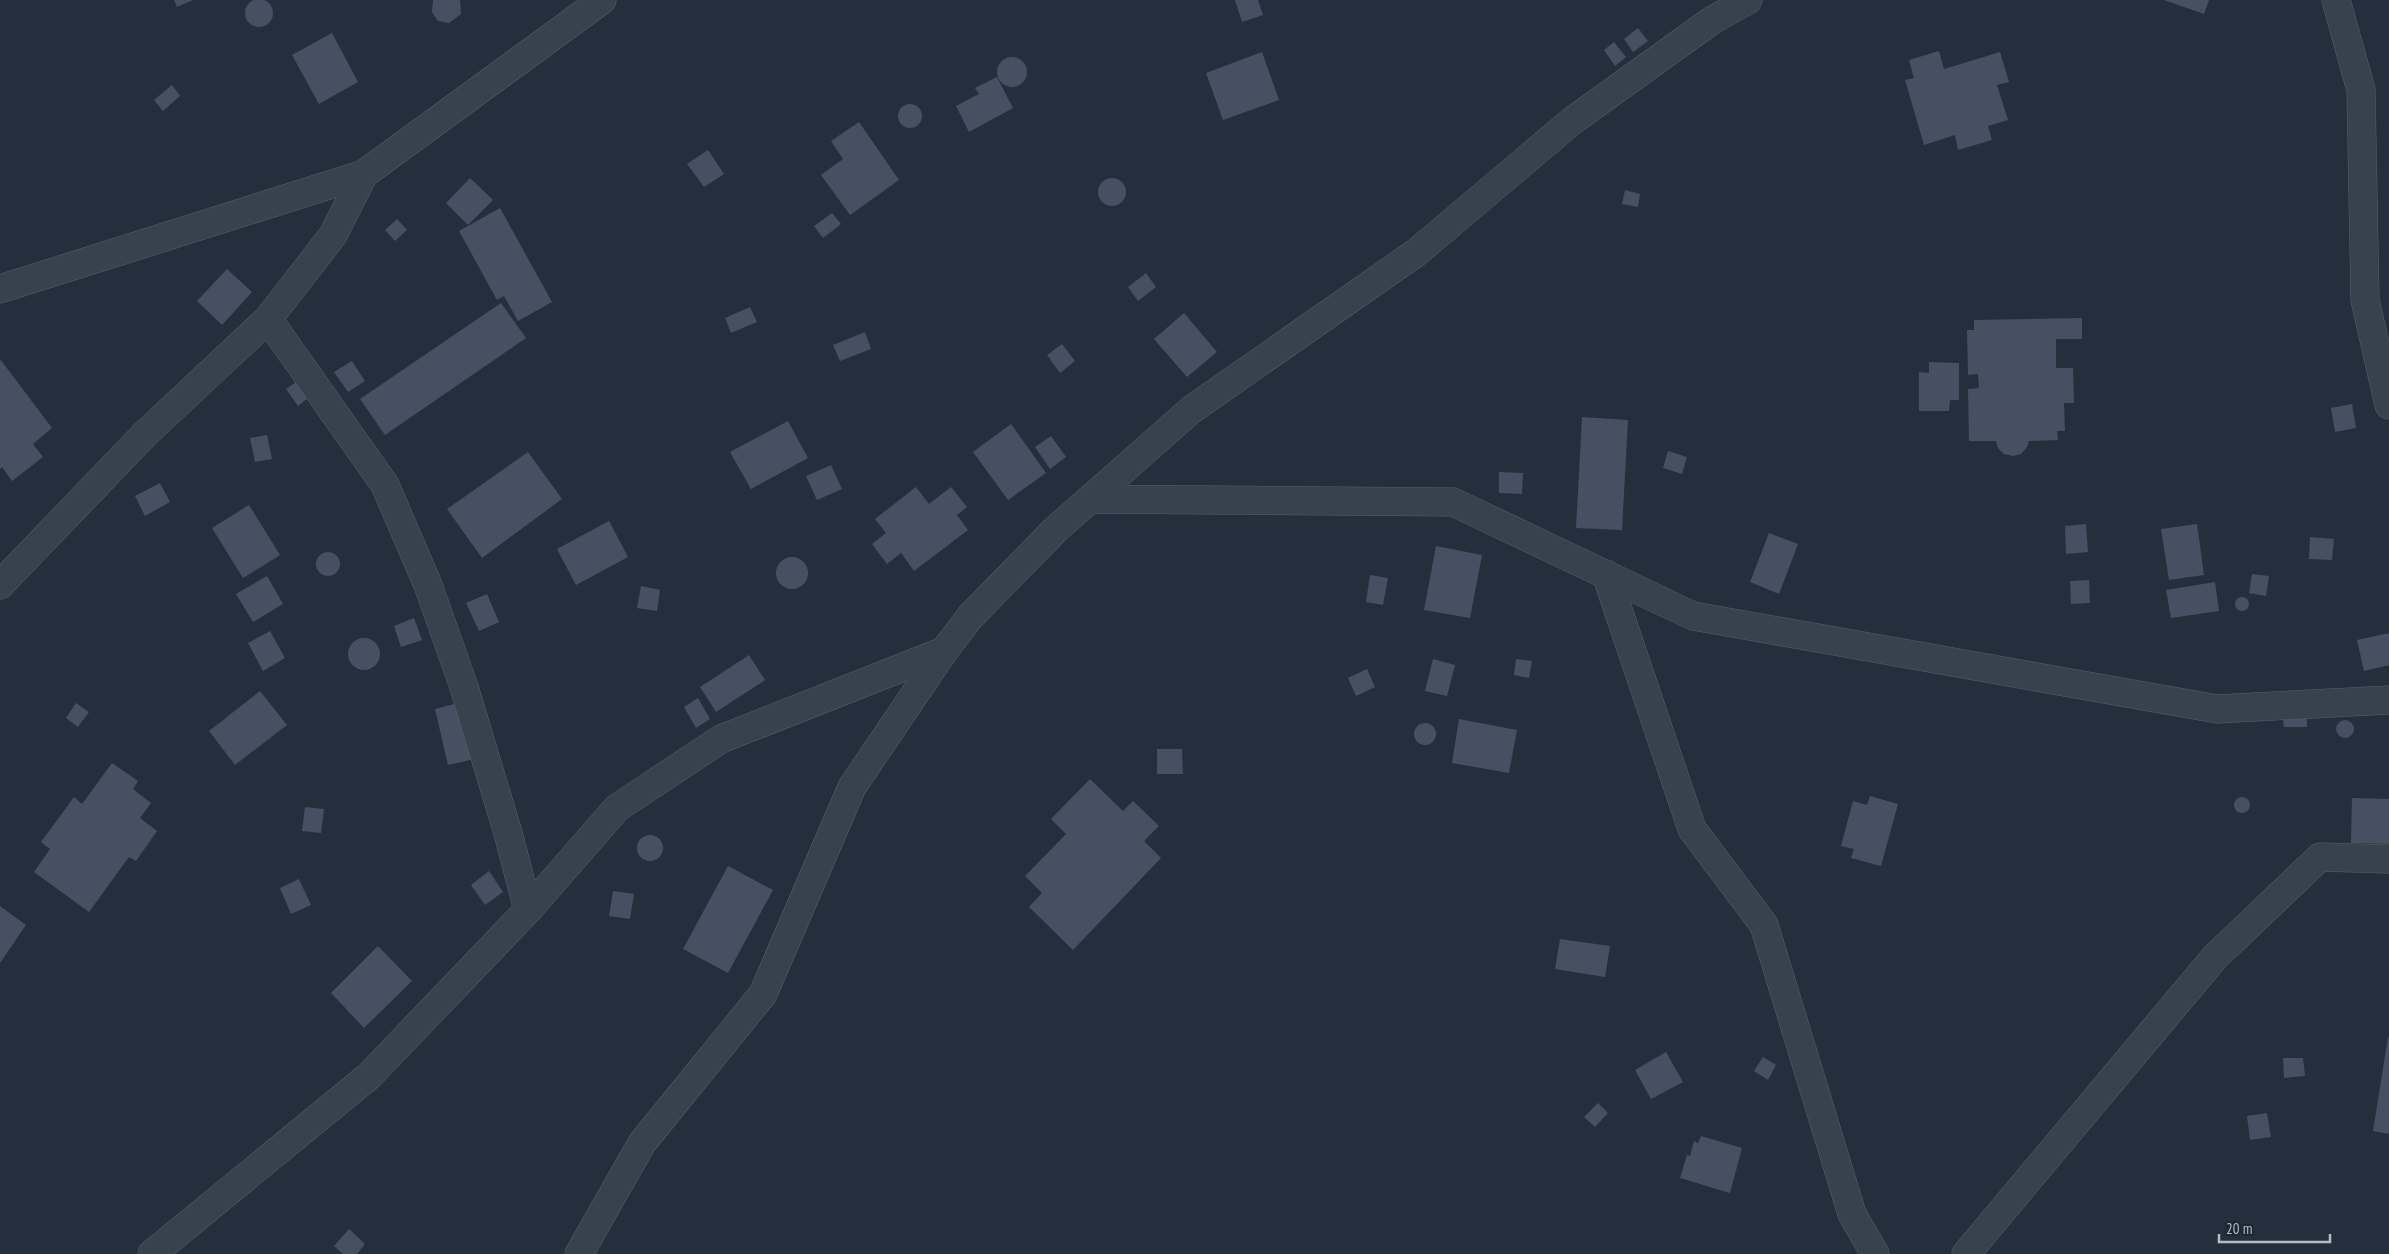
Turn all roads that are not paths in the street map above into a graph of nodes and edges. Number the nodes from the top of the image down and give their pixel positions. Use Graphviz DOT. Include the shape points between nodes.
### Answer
graph roads {
  1 [pos="602,0"];
  2 [pos="1748,0"];
  3 [pos="2336,0"];
  4 [pos="364,174"];
  5 [pos="0,289"];
  6 [pos="268,319"];
  7 [pos="2389,405"];
  8 [pos="1091,499"];
  9 [pos="1606,574"];
  10 [pos="0,585"];
  11 [pos="944,651"];
  12 [pos="2389,700"];
  13 [pos="2389,859"];
  14 [pos="528,910"];
  15 [pos="152,1254"];
  16 [pos="579,1254"];
  17 [pos="1875,1254"];
  18 [pos="1966,1254"];
  1 -- 4 [label="street"];
  2 -- 8 [label="street" via="1711,20 1572,121 1417,252 1191,410"];
  3 -- 7 [label="street" via="2361,90 2365,300"];
  4 -- 5 [label="street"];
  4 -- 6 [label="street" via="333,235"];
  6 -- 10 [label="street" via="144,435"];
  6 -- 14 [label="street" via="385,485 428,585 464,688"];
  8 -- 9 [label="street" via="1453,502"];
  8 -- 11 [label="street" via="1055,530 977,611"];
  9 -- 12 [label="street" via="1694,616 2217,709"];
  9 -- 17 [label="street" via="1692,829 1764,926 1852,1214"];
  11 -- 14 [label="street" via="721,739 617,808"];
  11 -- 16 [label="street" via="852,787 763,994 642,1143"];
  13 -- 18 [label="street" via="2320,856 2216,957"];
  14 -- 15 [label="street" via="369,1076"];
}
